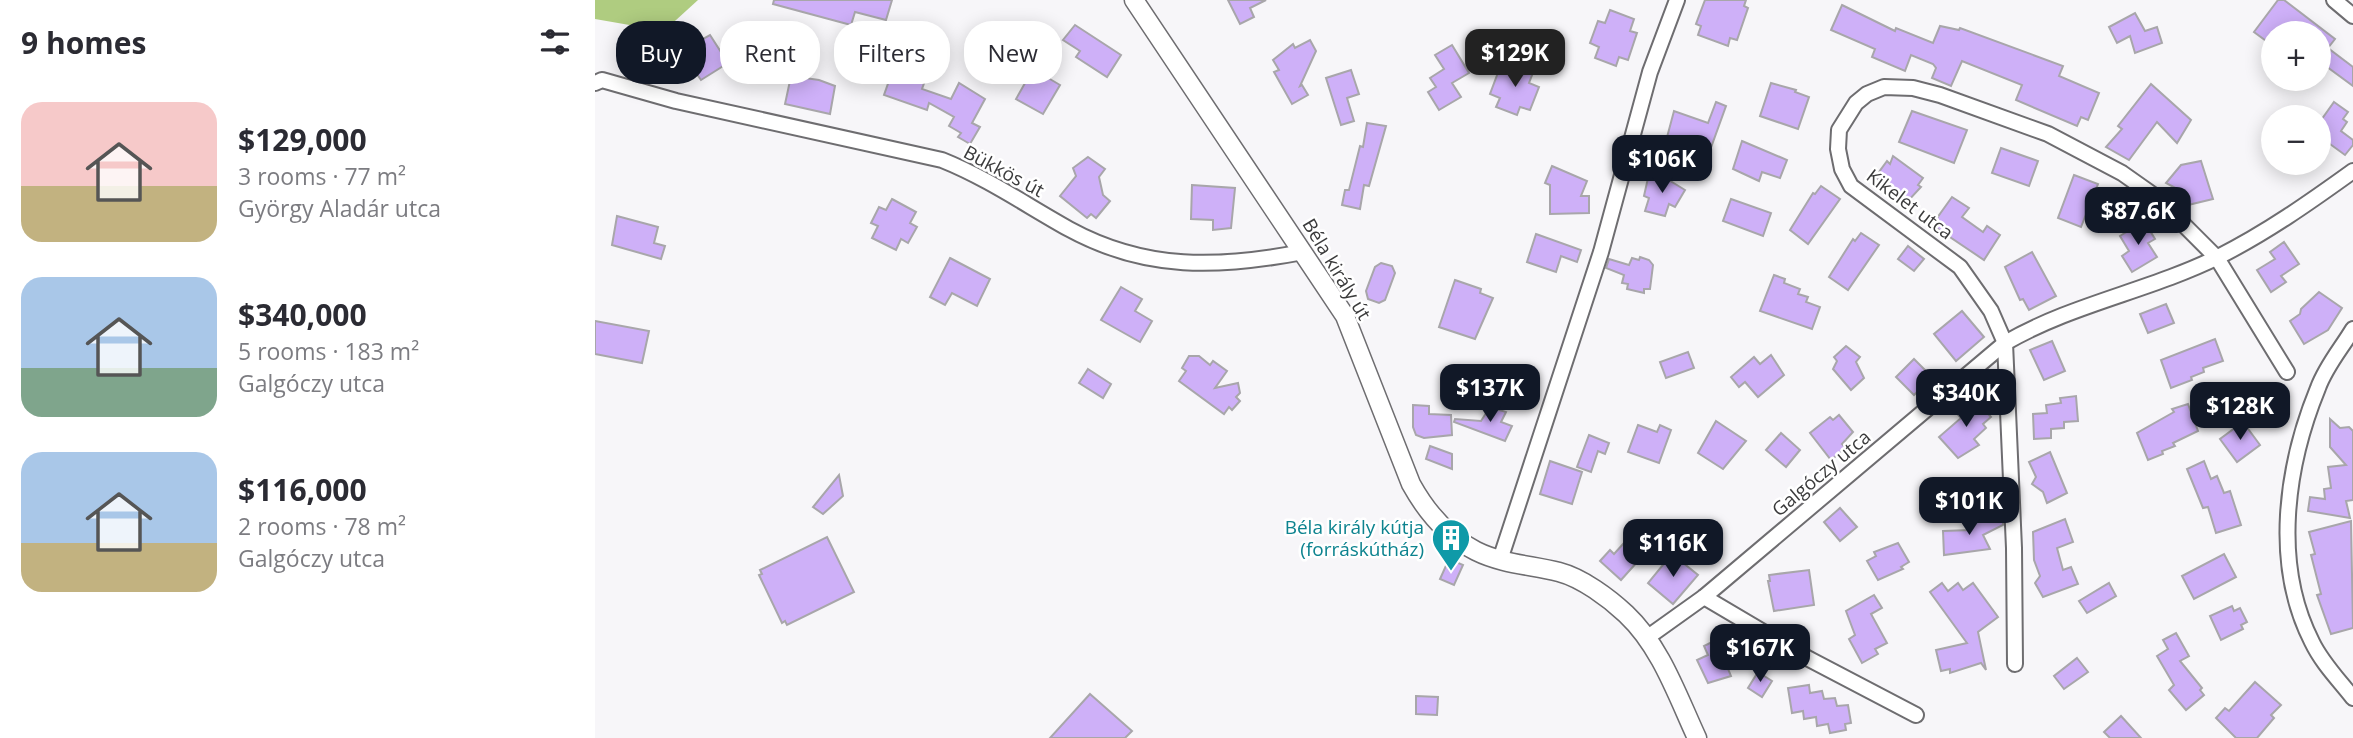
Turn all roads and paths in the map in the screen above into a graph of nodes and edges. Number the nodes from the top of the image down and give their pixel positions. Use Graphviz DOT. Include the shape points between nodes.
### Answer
graph roads {
  1 [pos="1134,0"];
  2 [pos="1677,0"];
  3 [pos="2334,0"];
  4 [pos="2353,16"];
  5 [pos="598,81"];
  6 [pos="2353,171"];
  7 [pos="1303,252"];
  8 [pos="2217,258"];
  9 [pos="2353,329"];
  10 [pos="2005,343"];
  11 [pos="2287,372"];
  12 [pos="1500,560"];
  13 [pos="1704,597"];
  14 [pos="1649,637"];
  15 [pos="2015,664"];
  16 [pos="2353,698"];
  17 [pos="1916,715"];
  18 [pos="1697,738"];
  1 -- 7 [label="street, Béla király út"];
  2 -- 12 [label="street" via="1650,72 1601,252"];
  3 -- 4 [label="street"];
  5 -- 7 [label="street, Bükkös út" via="941,160 970,171 1071,230 1127,253 1185,265"];
  6 -- 8 [label="street, Galgóczy utca" via="2294,214"];
  7 -- 12 [label="street, Béla király út" via="1345,316 1425,509 1475,551"];
  8 -- 10 [label="street, Galgóczy utca" via="2037,324"];
  8 -- 10 [label="street, Kikelet utca" via="2157,197 2047,134 1913,88 1884,87 1867,94 1845,116 1839,130 1840,159 1851,186 1959,267 1991,311"];
  8 -- 11 [label="street, Kikelet utca"];
  9 -- 16 [label="street" via="2317,389 2296,452 2288,538 2291,584 2302,620 2321,659"];
  10 -- 13 [label="street, Galgóczy utca"];
  10 -- 15 [label="street, Kikelet utca"];
  12 -- 14 [label="street, Béla király út" via="1563,573 1615,605"];
  13 -- 14 [label="street, Galgóczy utca"];
  13 -- 17 [label="street"];
  14 -- 18 [label="street, Béla király út"];
}
